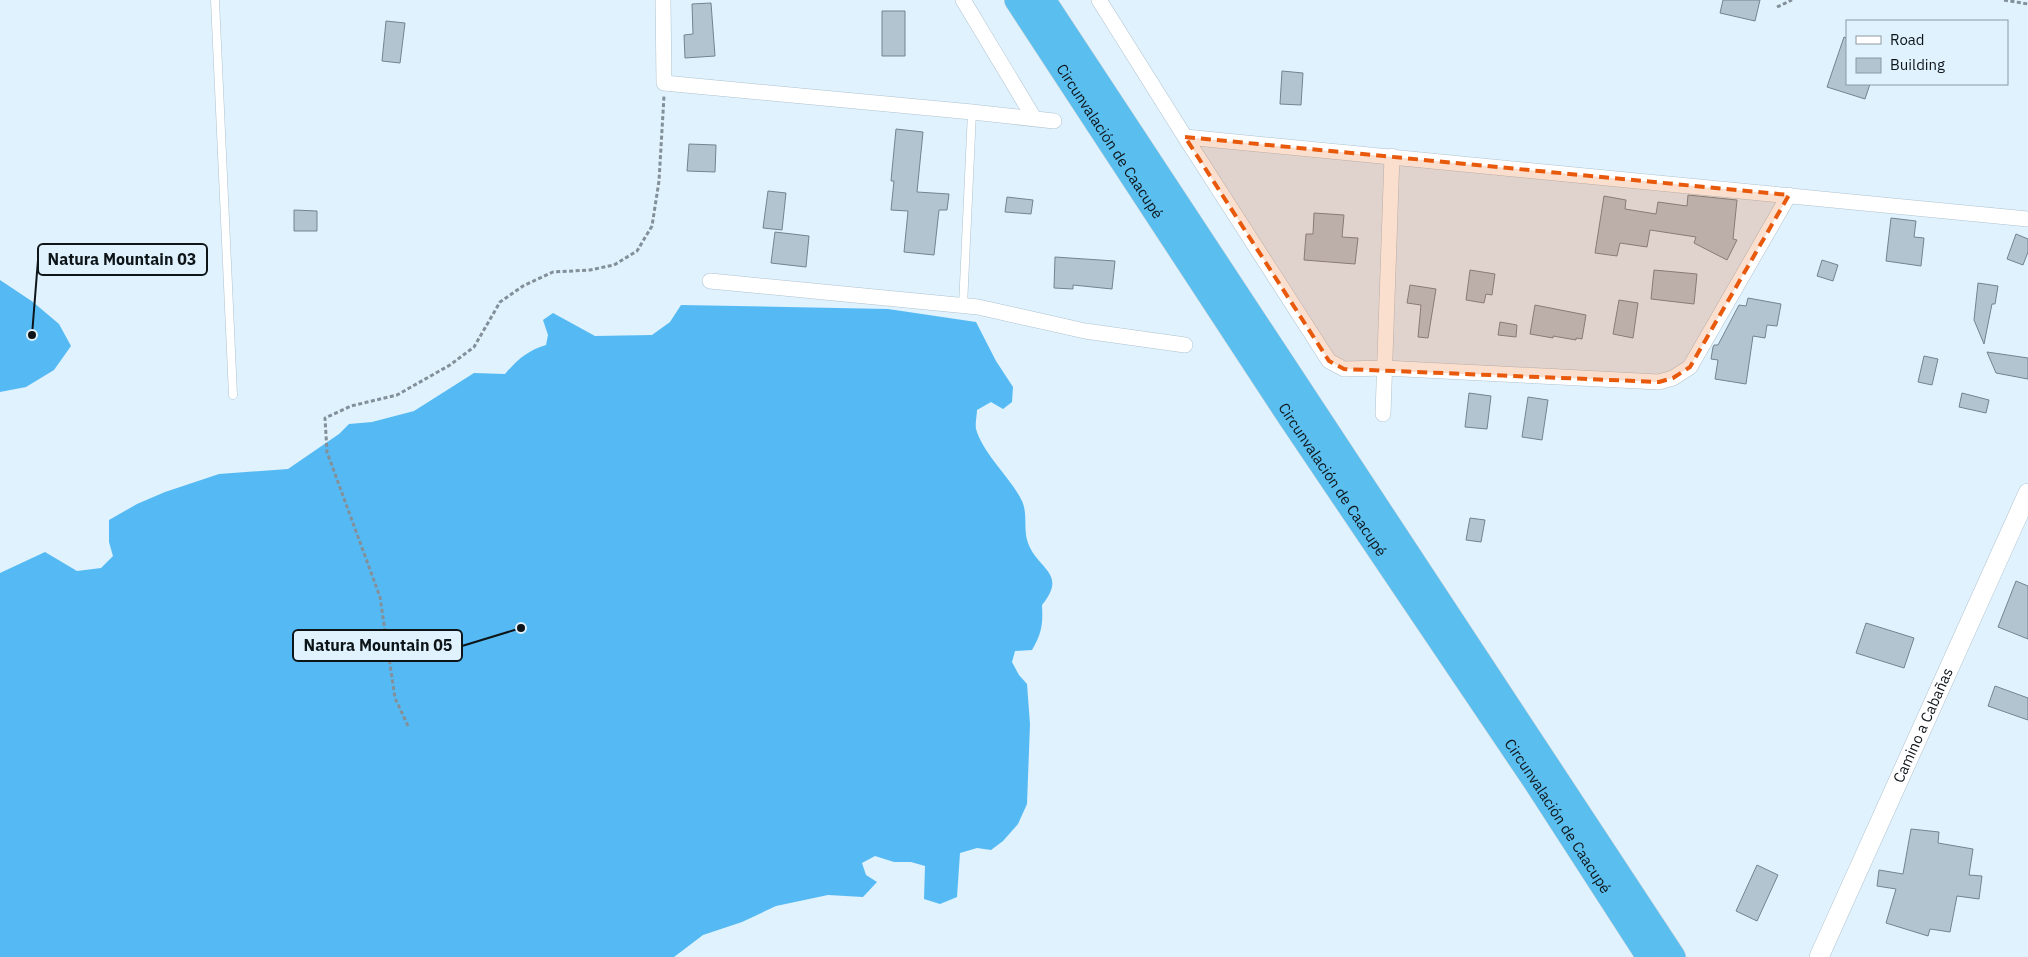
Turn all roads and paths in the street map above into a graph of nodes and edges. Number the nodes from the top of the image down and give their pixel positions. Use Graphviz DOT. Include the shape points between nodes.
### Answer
graph roads {
  1 [pos="215,0"];
  2 [pos="663,0"];
  3 [pos="964,0"];
  4 [pos="1017,0"];
  5 [pos="1043,0"];
  6 [pos="1099,0"];
  7 [pos="1792,0"];
  8 [pos="2004,0"];
  9 [pos="2028,4"];
  10 [pos="1776,7"];
  11 [pos="664,83"];
  12 [pos="972,112"];
  13 [pos="1034,118"];
  14 [pos="1054,121"];
  15 [pos="1185,137"];
  16 [pos="1392,156"];
  17 [pos="1789,194"];
  18 [pos="2028,218"];
  19 [pos="710,281"];
  20 [pos="963,306"];
  21 [pos="1185,345"];
  22 [pos="1384,368"];
  23 [pos="233,395"];
  24 [pos="1383,414"];
  25 [pos="2028,494"];
  26 [pos="408,726"];
  27 [pos="1649,957"];
  28 [pos="1673,957"];
  29 [pos="1819,957"];
  1 -- 23 [label="lane"];
  2 -- 11 [label="street"];
  3 -- 13 [label="street"];
  4 -- 27 [label="highway, Circunvalación de Caacupé"];
  5 -- 28 [label="highway, Circunvalación de Caacupé"];
  6 -- 15 [label="street"];
  7 -- 10 [label="path"];
  8 -- 9 [label="path"];
  11 -- 12 [label="street"];
  11 -- 26 [label="path" via="659,181 652,226 637,252 614,265 553,272 523,286 500,302 474,347 450,365 397,395 351,406 325,418 327,452 380,597 395,698"];
  12 -- 13 [label="street"];
  12 -- 20 [label="lane"];
  13 -- 14 [label="street"];
  15 -- 16 [label="street"];
  15 -- 22 [label="street" via="1329,361 1344,369"];
  16 -- 17 [label="street"];
  16 -- 22 [label="street"];
  17 -- 18 [label="street"];
  17 -- 22 [label="street" via="1690,367 1673,378 1659,382"];
  19 -- 20 [label="street"];
  20 -- 21 [label="street" via="1084,331"];
  22 -- 24 [label="street"];
  25 -- 29 [label="street, Camino a Cabañas"];
}
